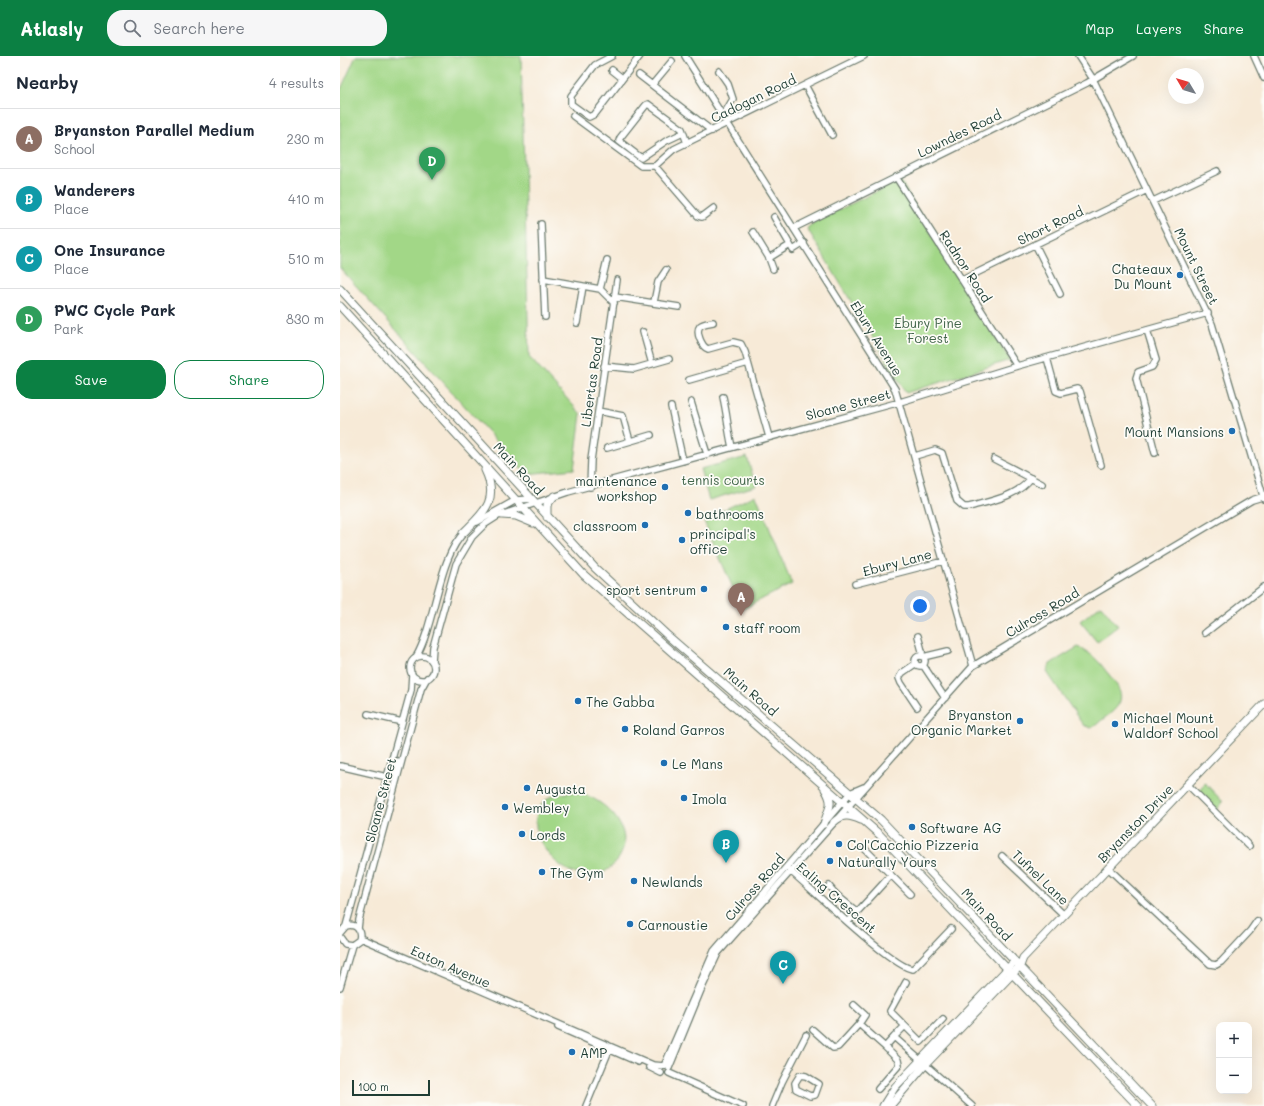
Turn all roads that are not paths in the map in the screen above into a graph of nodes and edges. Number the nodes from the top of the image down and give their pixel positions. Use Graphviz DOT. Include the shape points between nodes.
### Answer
graph roads {
  1 [pos="612,56"];
  2 [pos="640,56"];
  3 [pos="686,56"];
  4 [pos="864,56"];
  5 [pos="1078,56"];
  6 [pos="1133,56"];
  7 [pos="1254,56"];
  8 [pos="672,60"];
  9 [pos="612,70"];
  10 [pos="719,71"];
  11 [pos="639,75"];
  12 [pos="622,78"];
  13 [pos="1264,78"];
  14 [pos="1093,79"];
  15 [pos="652,85"];
  16 [pos="805,85"];
  17 [pos="573,116"];
  18 [pos="723,116"];
  19 [pos="728,123"];
  20 [pos="712,131"];
  21 [pos="683,133"];
  22 [pos="832,135"];
  23 [pos="687,143"];
  24 [pos="655,166"];
  25 [pos="1217,171"];
  26 [pos="896,177"];
  27 [pos="1147,190"];
  28 [pos="1153,201"];
  29 [pos="714,208"];
  30 [pos="774,217"];
  31 [pos="541,224"];
  32 [pos="794,228"];
  33 [pos="753,232"];
  34 [pos="804,243"];
  35 [pos="1036,244"];
  36 [pos="790,245"];
  37 [pos="769,258"];
  38 [pos="607,260"];
  39 [pos="774,269"];
  40 [pos="666,270"];
  41 [pos="543,279"];
  42 [pos="617,280"];
  43 [pos="962,280"];
  44 [pos="583,286"];
  45 [pos="340,289"];
  46 [pos="600,289"];
  47 [pos="1060,294"];
  48 [pos="614,300"];
  49 [pos="654,302"];
  50 [pos="340,306"];
  51 [pos="679,307"];
  52 [pos="1208,313"];
  53 [pos="545,317"];
  54 [pos="713,322"];
  55 [pos="577,323"];
  56 [pos="1147,330"];
  57 [pos="643,332"];
  58 [pos="1047,358"];
  59 [pos="669,359"];
  60 [pos="748,363"];
  61 [pos="652,364"];
  62 [pos="604,366"];
  63 [pos="1017,366"];
  64 [pos="689,380"];
  65 [pos="723,397"];
  66 [pos="691,402"];
  67 [pos="900,402"];
  68 [pos="671,407"];
  69 [pos="598,411"];
  70 [pos="651,435"];
  71 [pos="769,437"];
  72 [pos="630,442"];
  73 [pos="732,447"];
  74 [pos="607,448"];
  75 [pos="1156,453"];
  76 [pos="707,454"];
  77 [pos="915,456"];
  78 [pos="994,459"];
  79 [pos="683,461"];
  80 [pos="483,465"];
  81 [pos="1101,465"];
  82 [pos="1031,478"];
  83 [pos="1042,484"];
  84 [pos="590,487"];
  85 [pos="554,496"];
  86 [pos="1263,498"];
  87 [pos="516,500"];
  88 [pos="535,501"];
  89 [pos="522,507"];
  90 [pos="502,515"];
  91 [pos="548,518"];
  92 [pos="538,526"];
  93 [pos="463,533"];
  94 [pos="944,561"];
  95 [pos="855,584"];
  96 [pos="1264,587"];
  97 [pos="1205,633"];
  98 [pos="918,636"];
  99 [pos="948,651"];
  100 [pos="416,657"];
  101 [pos="922,657"];
  102 [pos="432,661"];
  103 [pos="915,664"];
  104 [pos="923,665"];
  105 [pos="973,666"];
  106 [pos="412,674"];
  107 [pos="427,678"];
  108 [pos="419,698"];
  109 [pos="945,698"];
  110 [pos="408,699"];
  111 [pos="1264,704"];
  112 [pos="917,707"];
  113 [pos="415,712"];
  114 [pos="368,714"];
  115 [pos="402,723"];
  116 [pos="406,744"];
  117 [pos="340,766"];
  118 [pos="388,777"];
  119 [pos="823,785"];
  120 [pos="1188,785"];
  121 [pos="853,795"];
  122 [pos="846,804"];
  123 [pos="834,822"];
  124 [pos="866,822"];
  125 [pos="824,824"];
  126 [pos="1249,846"];
  127 [pos="864,848"];
  128 [pos="1002,856"];
  129 [pos="1108,868"];
  130 [pos="788,869"];
  131 [pos="892,875"];
  132 [pos="828,886"];
  133 [pos="910,894"];
  134 [pos="857,912"];
  135 [pos="1064,915"];
  136 [pos="1257,921"];
  137 [pos="848,922"];
  138 [pos="346,926"];
  139 [pos="358,929"];
  140 [pos="951,929"];
  141 [pos="340,932"];
  142 [pos="340,938"];
  143 [pos="360,938"];
  144 [pos="352,945"];
  145 [pos="1034,947"];
  146 [pos="340,948"];
  147 [pos="1004,949"];
  148 [pos="1017,964"];
  149 [pos="1011,971"];
  150 [pos="906,982"];
  151 [pos="1002,984"];
  152 [pos="1023,984"];
  153 [pos="340,987"];
  154 [pos="854,1005"];
  155 [pos="943,1019"];
  156 [pos="858,1024"];
  157 [pos="905,1026"];
  158 [pos="813,1030"];
  159 [pos="806,1035"];
  160 [pos="894,1037"];
  161 [pos="885,1047"];
  162 [pos="610,1048"];
  163 [pos="922,1063"];
  164 [pos="667,1068"];
  165 [pos="786,1074"];
  166 [pos="796,1079"];
  167 [pos="878,1089"];
  168 [pos="586,1105"];
  169 [pos="743,1106"];
  170 [pos="772,1106"];
  171 [pos="883,1106"];
  172 [pos="890,1106"];
  173 [pos="972,1106"];
  174 [pos="1138,1106"];
  175 [pos="1152,1106"];
  1 -- 12 [label="street" via="595,65 571,96 570,102 589,117 592,116"];
  2 -- 12 [label="street"];
  3 -- 18 [label="street, Ebury Avenue"];
  4 -- 16 [label="street, Cadogan Road"];
  5 -- 14 [label="street, Mount Street"];
  6 -- 14 [label="street, Lowndes Road"];
  7 -- 13 [label="street"];
  8 -- 15 [label="street"];
  9 -- 12 [label="street"];
  10 -- 18 [label="street" via="728,84 733,99"];
  11 -- 15 [label="street"];
  14 -- 26 [label="street, Lowndes Road"];
  14 -- 27 [label="street, Mount Street"];
  15 -- 20 [label="street"];
  16 -- 19 [label="street, Cadogan Road"];
  16 -- 22 [label="street"];
  17 -- 24 [label="street" via="641,166"];
  18 -- 19 [label="street, Ebury Avenue"];
  19 -- 20 [label="street, Cadogan Road"];
  19 -- 32 [label="street, Ebury Avenue"];
  20 -- 23 [label="street, Cadogan Road"];
  21 -- 21 [label="street" via="681,128 648,104 619,141 641,158"];
  21 -- 23 [label="street"];
  23 -- 24 [label="street, Cadogan Road" via="674,149"];
  24 -- 29 [label="street" via="698,216"];
  25 -- 28 [label="street"];
  26 -- 32 [label="street, Lowndes Road"];
  26 -- 43 [label="street, Radnor Road"];
  27 -- 28 [label="street, Mount Street"];
  27 -- 35 [label="street, Short Road"];
  28 -- 52 [label="street, Mount Street"];
  30 -- 36 [label="street"];
  31 -- 41 [label="street"];
  32 -- 34 [label="street, Ebury Avenue"];
  33 -- 37 [label="street"];
  34 -- 36 [label="street" via="794,250"];
  34 -- 67 [label="street, Ebury Avenue" via="893,384"];
  35 -- 43 [label="street, Short Road"];
  35 -- 47 [label="street"];
  36 -- 37 [label="street"];
  37 -- 39 [label="street"];
  38 -- 46 [label="street"];
  40 -- 49 [label="street" via="658,284"];
  41 -- 44 [label="street"];
  41 -- 53 [label="street"];
  42 -- 48 [label="street, Libertas Road"];
  43 -- 63 [label="street, Radnor Road"];
  44 -- 46 [label="street"];
  44 -- 55 [label="street"];
  45 -- 88 [label="main road, Main Road"];
  46 -- 48 [label="street"];
  48 -- 49 [label="street"];
  48 -- 62 [label="street, Libertas Road"];
  49 -- 51 [label="street"];
  50 -- 80 [label="main road, Main Road"];
  52 -- 56 [label="street, Sloane Street"];
  52 -- 86 [label="street, Mount Street"];
  54 -- 60 [label="street" via="702,325 699,329 703,346 708,348 736,341 743,348"];
  56 -- 58 [label="street, Sloane Street"];
  56 -- 75 [label="street" via="1156,360 1152,367 1138,372 1136,378"];
  57 -- 61 [label="street"];
  58 -- 63 [label="street, Sloane Street"];
  58 -- 81 [label="street" via="1056,391 1080,391"];
  59 -- 61 [label="street"];
  60 -- 64 [label="street"];
  60 -- 71 [label="street"];
  61 -- 62 [label="street" via="634,369"];
  62 -- 69 [label="street, Libertas Road"];
  63 -- 67 [label="street, Sloane Street"];
  65 -- 73 [label="street"];
  66 -- 76 [label="street"];
  67 -- 71 [label="street, Sloane Street"];
  67 -- 77 [label="street, Ebury Avenue"];
  68 -- 79 [label="street"];
  69 -- 72 [label="street" via="623,416"];
  69 -- 84 [label="street, Libertas Road"];
  70 -- 72 [label="street"];
  71 -- 73 [label="street, Sloane Street"];
  72 -- 74 [label="street"];
  73 -- 76 [label="street, Sloane Street"];
  76 -- 79 [label="street, Sloane Street"];
  77 -- 82 [label="street" via="935,450 942,453 957,501 964,507 1009,495"];
  77 -- 94 [label="street, Ebury Avenue"];
  78 -- 82 [label="street"];
  79 -- 84 [label="street, Sloane Street"];
  80 -- 87 [label="main road, Main Road"];
  80 -- 93 [label="main road" via="490,484 490,501 482,514"];
  82 -- 83 [label="street"];
  84 -- 85 [label="street, Sloane Street"];
  85 -- 88 [label="street, Sloane Street"];
  85 -- 91 [label="main road" via="547,506"];
  86 -- 105 [label="street, Culross Road" via="1252,500"];
  87 -- 88 [label="street, Sloane Street"];
  87 -- 89 [label="main road, Main Road"];
  87 -- 93 [label="street, Sloane Street" via="485,516"];
  88 -- 89 [label="street, Sloane Street"];
  88 -- 91 [label="main road, Main Road"];
  89 -- 90 [label="street, Sloane Street"];
  89 -- 92 [label="main road, Main Road"];
  90 -- 92 [label="main road" via="516,516"];
  90 -- 102 [label="street, Sloane Street" via="484,525 472,537 456,564 433,647"];
  91 -- 121 [label="main road, Main Road" via="643,614"];
  92 -- 119 [label="main road, Main Road" via="596,586"];
  93 -- 100 [label="street, Sloane Street" via="449,559 425,642"];
  94 -- 95 [label="street, Ebury Lane"];
  94 -- 105 [label="street, Ebury Avenue"];
  96 -- 97 [label="street"];
  98 -- 101 [label="street"];
  99 -- 101 [label="street"];
  100 -- 102 [label="street" via="427,657"];
  100 -- 106 [label="street" via="411,663"];
  101 -- 103 [label="street" via="916,658"];
  101 -- 104 [label="street" via="925,661"];
  102 -- 107 [label="street" via="433,671"];
  103 -- 104 [label="street"];
  103 -- 112 [label="street" via="899,678"];
  104 -- 109 [label="street"];
  105 -- 109 [label="street, Culross Road"];
  106 -- 107 [label="street" via="417,679"];
  106 -- 110 [label="street, Sloane Street"];
  107 -- 108 [label="street, Sloane Street"];
  108 -- 110 [label="street"];
  108 -- 113 [label="street, Sloane Street"];
  109 -- 121 [label="street, Culross Road" via="866,786"];
  110 -- 115 [label="street, Sloane Street"];
  111 -- 120 [label="main road, Bryanston Drive"];
  113 -- 115 [label="street" via="407,722"];
  113 -- 116 [label="street, Sloane Street"];
  114 -- 115 [label="street"];
  115 -- 118 [label="street, Sloane Street"];
  116 -- 118 [label="street" via="393,777"];
  116 -- 139 [label="street, Sloane Street"];
  117 -- 118 [label="street"];
  118 -- 138 [label="street, Sloane Street"];
  119 -- 122 [label="main road, Main Road"];
  119 -- 125 [label="main road" via="831,802"];
  120 -- 126 [label="street"];
  120 -- 129 [label="main road, Bryanston Drive"];
  121 -- 122 [label="street, Culross Road"];
  121 -- 147 [label="main road, Main Road" via="895,834"];
  122 -- 123 [label="street, Culross Road"];
  122 -- 124 [label="main road, Main Road"];
  122 -- 125 [label="street, Culross Road"];
  123 -- 124 [label="main road" via="847,815"];
  123 -- 130 [label="street, Culross Road"];
  124 -- 149 [label="main road, Main Road"];
  125 -- 130 [label="street, Culross Road"];
  127 -- 131 [label="street"];
  128 -- 135 [label="street, Tufnel Lane"];
  129 -- 135 [label="main road, Bryanston Drive"];
  129 -- 136 [label="street" via="1202,959 1213,966 1222,962"];
  130 -- 137 [label="street, Ealing Crescent"];
  130 -- 164 [label="street, Culross Road" via="716,956"];
  131 -- 133 [label="street"];
  131 -- 134 [label="street"];
  132 -- 134 [label="street" via="837,897"];
  134 -- 137 [label="street"];
  135 -- 145 [label="main road, Bryanston Drive"];
  137 -- 140 [label="street, Ealing Crescent" via="902,966 913,969"];
  138 -- 139 [label="street" via="352,925"];
  138 -- 141 [label="street"];
  139 -- 143 [label="street"];
  142 -- 144 [label="street" via="345,944"];
  142 -- 146 [label="street"];
  143 -- 144 [label="street"];
  143 -- 162 [label="street, Eaton Avenue"];
  144 -- 153 [label="street"];
  145 -- 147 [label="main road" via="1021,955"];
  145 -- 148 [label="main road, Bryanston Drive"];
  147 -- 148 [label="main road, Main Road"];
  148 -- 149 [label="main road, Bryanston Drive"];
  148 -- 175 [label="main road, Main Road"];
  149 -- 151 [label="main road, Bryanston Drive"];
  149 -- 152 [label="main road, Main Road"];
  149 -- 163 [label="main road, Bryanston Drive"];
  150 -- 157 [label="street" via="890,1011"];
  151 -- 152 [label="main road"];
  151 -- 163 [label="main road, Bryanston Drive"];
  152 -- 174 [label="main road, Main Road"];
  154 -- 156 [label="street" via="865,1015"];
  155 -- 157 [label="street" via="921,1042"];
  156 -- 158 [label="street" via="834,1048"];
  156 -- 161 [label="street"];
  157 -- 160 [label="street"];
  159 -- 165 [label="street"];
  160 -- 161 [label="street"];
  160 -- 163 [label="street"];
  161 -- 167 [label="street" via="898,1060 899,1065"];
  162 -- 164 [label="street, Eaton Avenue"];
  162 -- 164 [label="street, Eaton Avenue" via="665,1075"];
  162 -- 168 [label="street"];
  163 -- 171 [label="main road, Bryanston Drive" via="895,1087"];
  163 -- 172 [label="main road, Bryanston Drive"];
  163 -- 173 [label="street"];
  164 -- 169 [label="street, Eaton Avenue"];
  165 -- 166 [label="street"];
  165 -- 170 [label="street"];
  166 -- 166 [label="street" via="802,1075 816,1080 819,1085 815,1095 810,1096 798,1091"];
}
